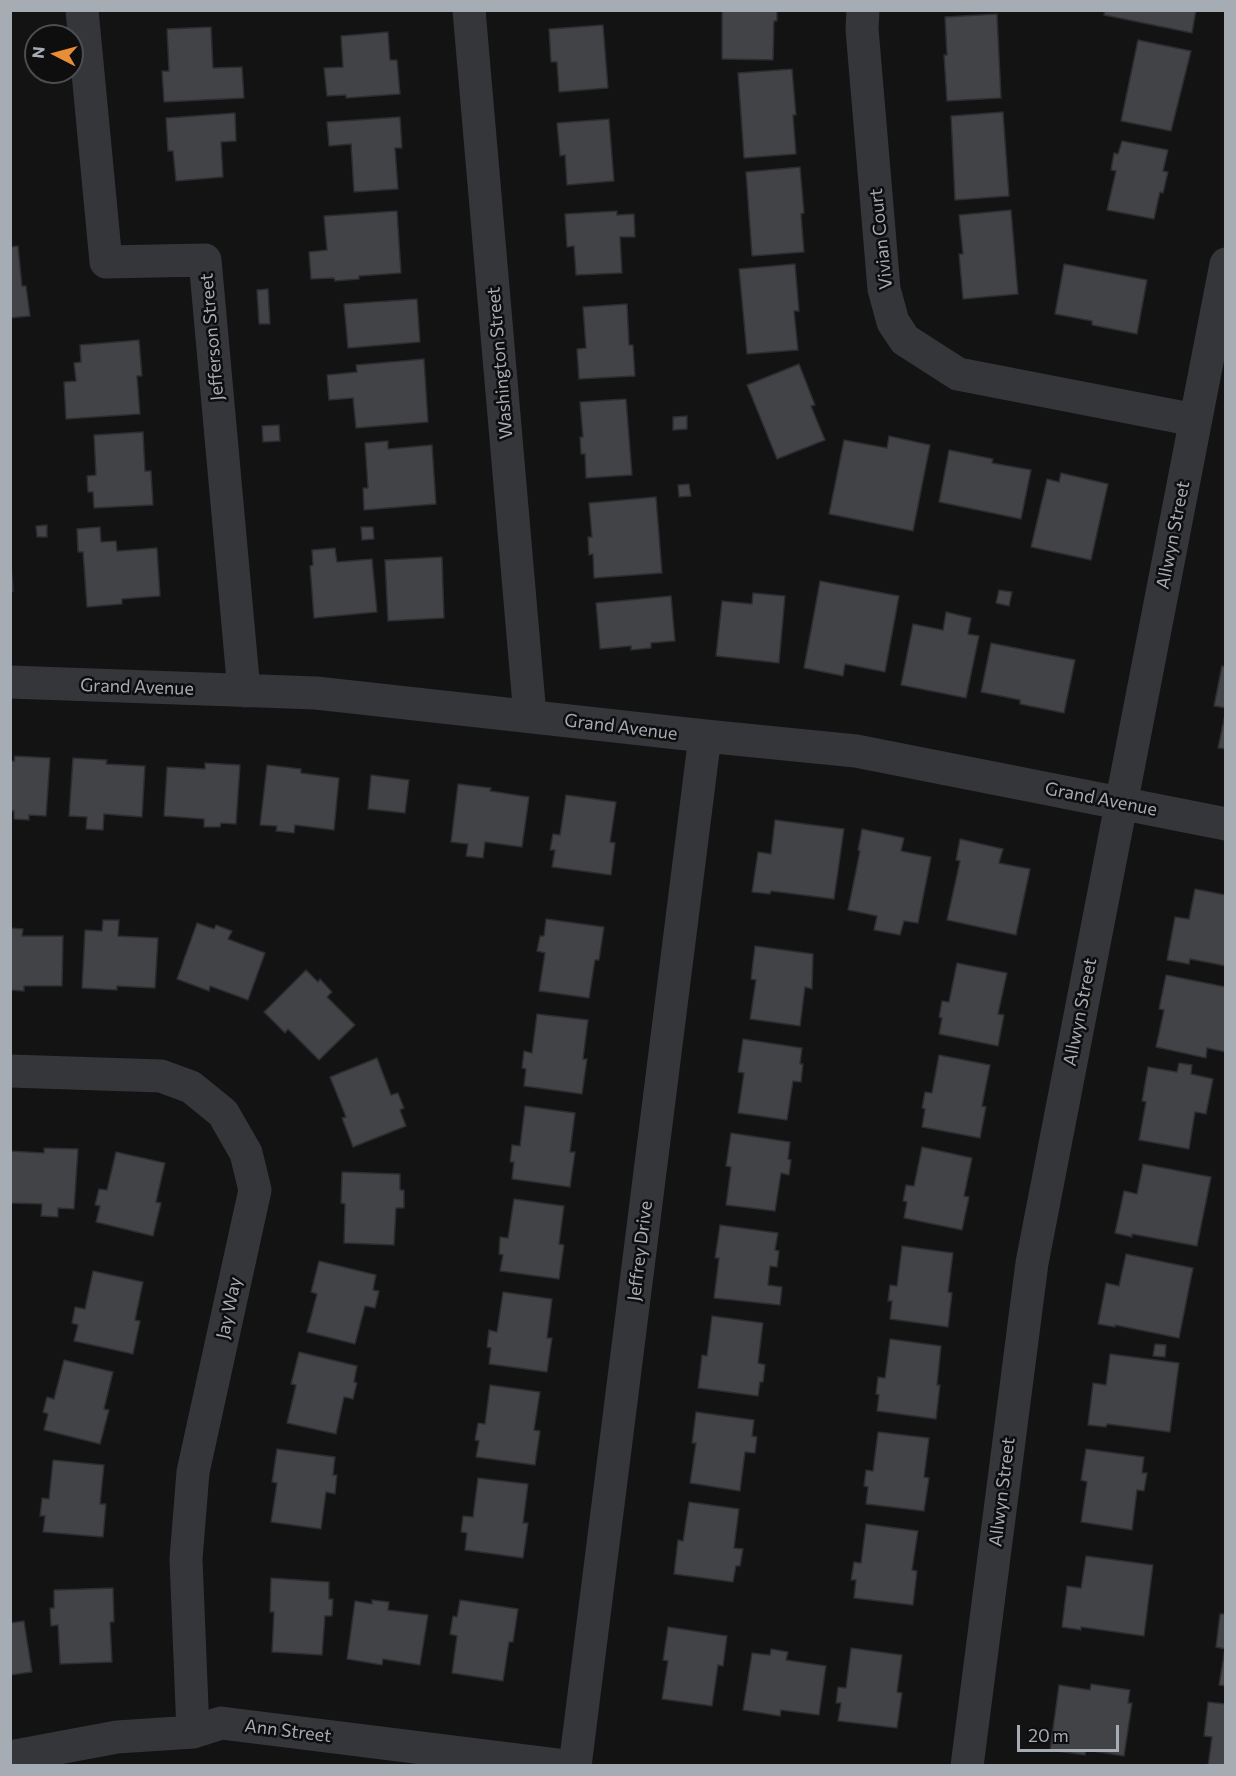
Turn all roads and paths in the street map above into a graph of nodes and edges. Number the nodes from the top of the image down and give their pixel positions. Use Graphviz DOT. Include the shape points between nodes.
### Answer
graph roads {
  1 [pos="82,10"];
  2 [pos="469,10"];
  3 [pos="863,10"];
  4 [pos="1226,264"];
  5 [pos="1195,420"];
  6 [pos="10,682"];
  7 [pos="244,691"];
  8 [pos="530,716"];
  9 [pos="705,736"];
  10 [pos="1121,803"];
  11 [pos="1226,824"];
  12 [pos="10,1071"];
  13 [pos="193,1732"];
  14 [pos="10,1756"];
  15 [pos="567,1766"];
  16 [pos="575,1766"];
  17 [pos="967,1766"];
  1 -- 7 [label="street, Jefferson Street" via="106,262 205,260"];
  2 -- 8 [label="street, Washington Street"];
  3 -- 5 [label="street, Vivian Court" via="884,289 893,322 905,340 958,374"];
  4 -- 5 [label="street, Allwyn Street"];
  5 -- 10 [label="street, Allwyn Street"];
  6 -- 7 [label="street, Grand Avenue"];
  7 -- 8 [label="street, Grand Avenue" via="316,693"];
  8 -- 9 [label="street, Grand Avenue"];
  9 -- 10 [label="street, Grand Avenue" via="856,751"];
  9 -- 16 [label="street, Jeffrey Drive"];
  10 -- 11 [label="street, Grand Avenue"];
  10 -- 17 [label="street, Allwyn Street" via="1032,1263"];
  12 -- 13 [label="street, Jay Way" via="161,1076 191,1087 223,1113 246,1153 255,1190 193,1472 186,1559"];
  13 -- 14 [label="street, Ann Street" via="117,1737"];
  13 -- 15 [label="street, Ann Street" via="221,1723"];
}
